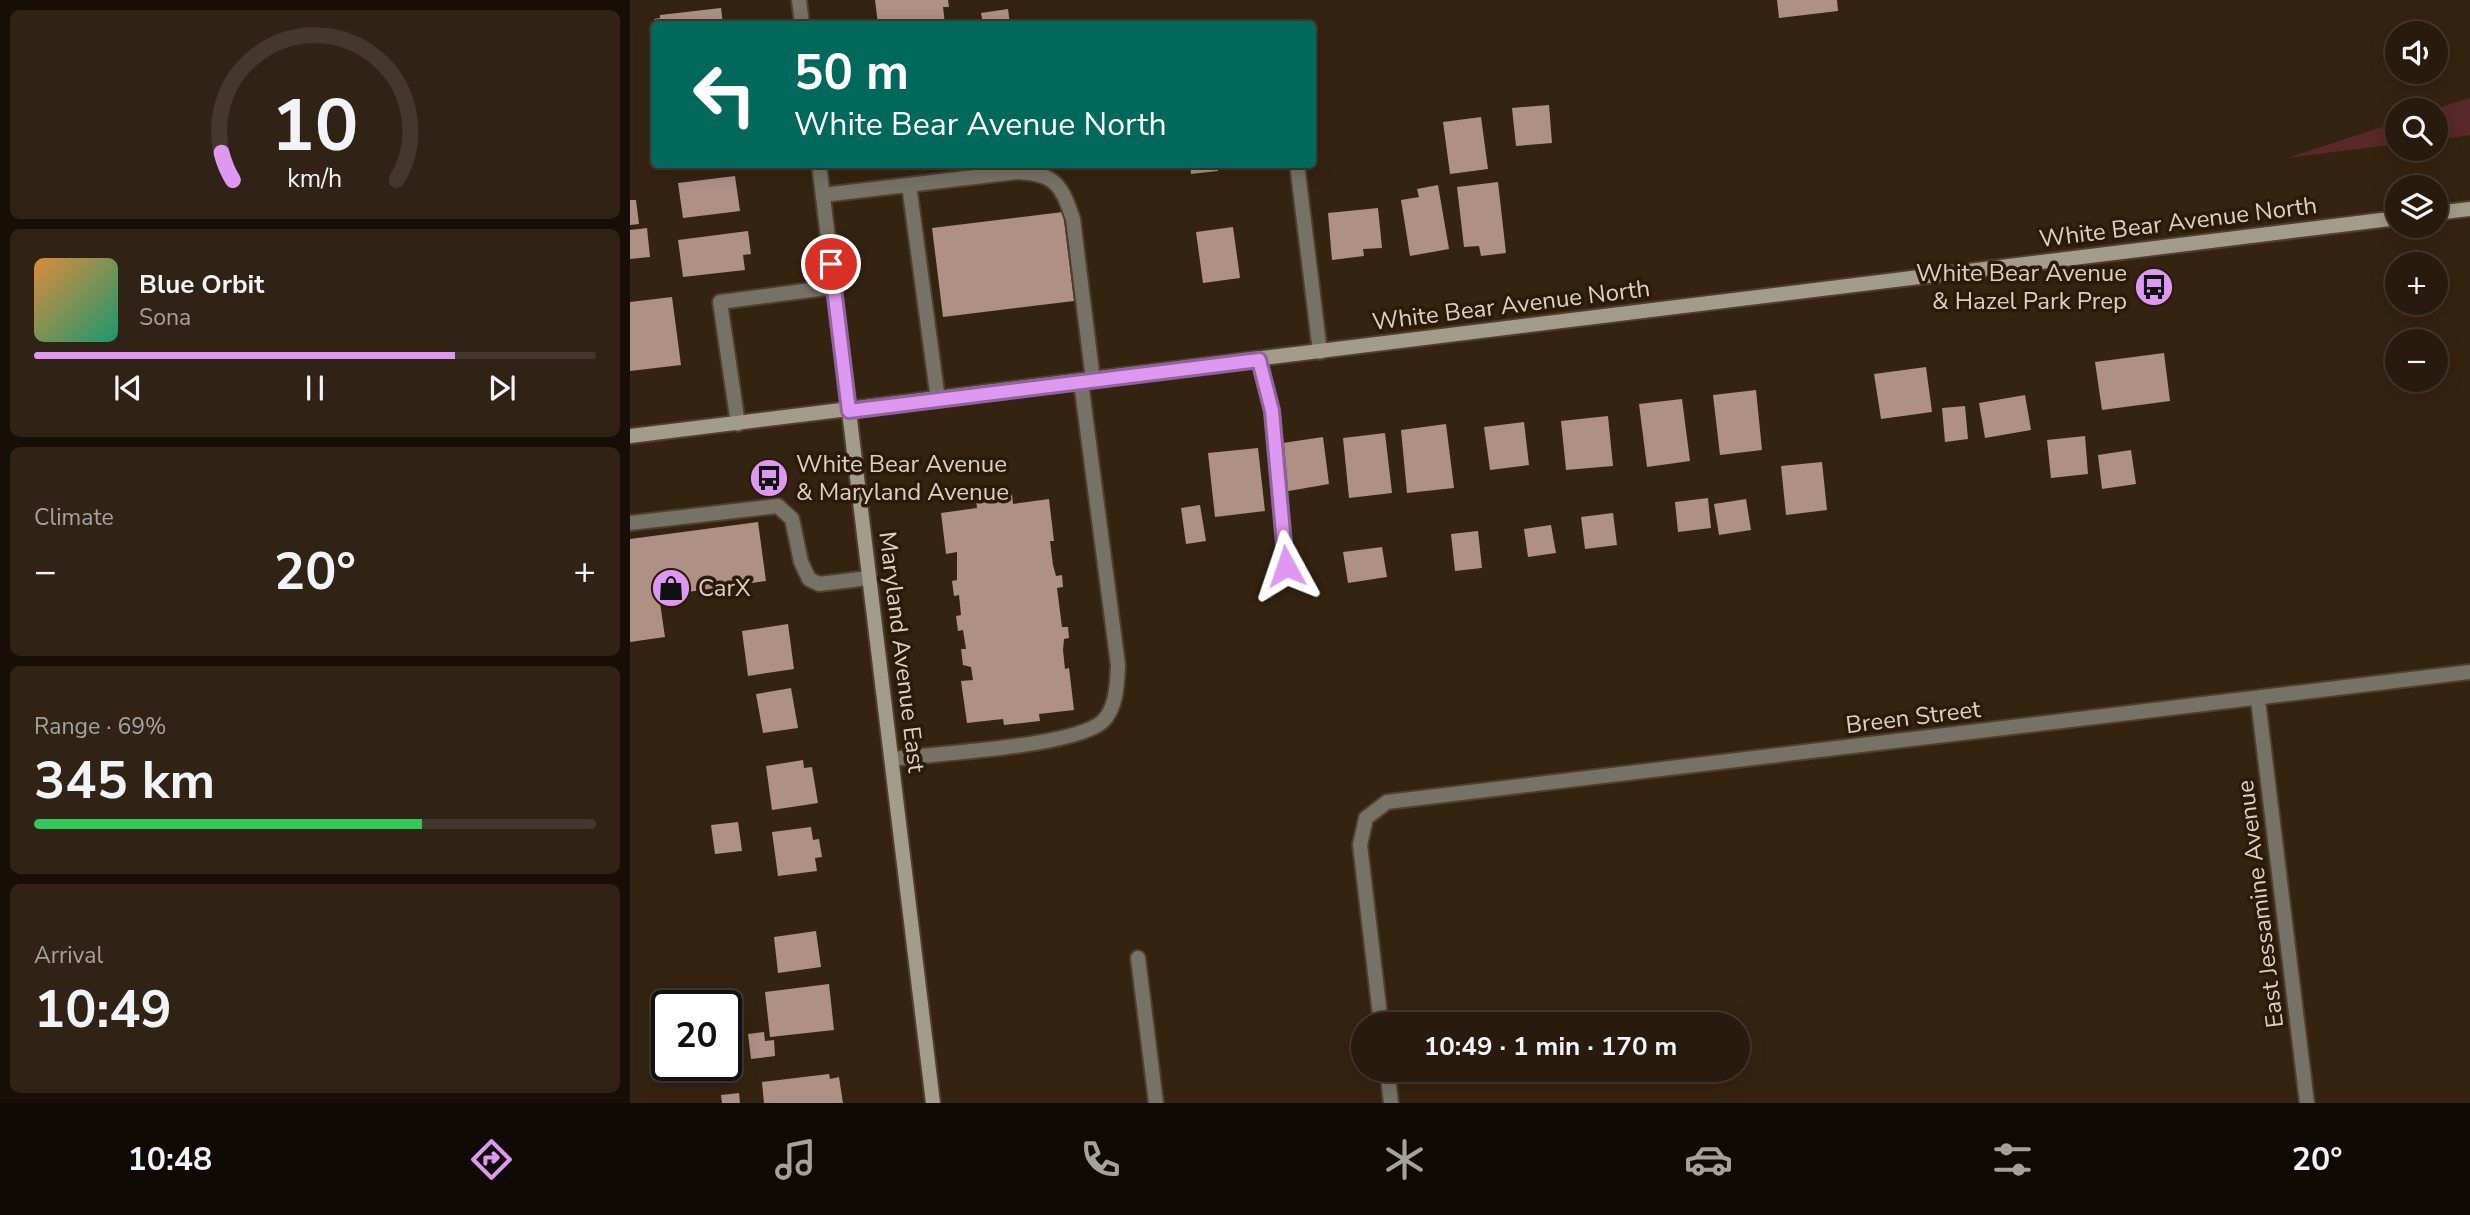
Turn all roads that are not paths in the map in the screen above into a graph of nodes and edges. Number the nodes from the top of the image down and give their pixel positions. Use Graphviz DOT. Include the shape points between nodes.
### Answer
graph roads {
  1 [pos="800,0"];
  2 [pos="802,21"];
  3 [pos="820,168"];
  4 [pos="1297,168"];
  5 [pos="909,185"];
  6 [pos="823,195"];
  7 [pos="2470,209"];
  8 [pos="2448,212"];
  9 [pos="2385,220"];
  10 [pos="834,287"];
  11 [pos="1320,352"];
  12 [pos="1259,360"];
  13 [pos="1087,381"];
  14 [pos="938,400"];
  15 [pos="849,411"];
  16 [pos="738,424"];
  17 [pos="630,436"];
  18 [pos="630,523"];
  19 [pos="1286,566"];
  20 [pos="869,578"];
  21 [pos="2470,672"];
  22 [pos="2258,700"];
  23 [pos="893,759"];
  24 [pos="1138,958"];
  25 [pos="1380,1012"];
  26 [pos="1389,1082"];
  27 [pos="933,1103"];
  28 [pos="1156,1103"];
  29 [pos="1391,1103"];
  30 [pos="2307,1103"];
  1 -- 2 [label="street"];
  3 -- 6 [label="street, Maryland Avenue East"];
  4 -- 11 [label="street"];
  5 -- 6 [label="street"];
  5 -- 13 [label="street" via="1018,172 1039,173 1054,180 1073,219"];
  5 -- 14 [label="street"];
  6 -- 10 [label="street, Maryland Avenue East"];
  7 -- 8 [label="main road"];
  9 -- 11 [label="main road, White Bear Avenue North"];
  10 -- 15 [label="street, Maryland Avenue East"];
  10 -- 16 [label="street" via="720,302"];
  11 -- 12 [label="main road, White Bear Avenue North"];
  12 -- 13 [label="main road, White Bear Avenue North"];
  12 -- 19 [label="street" via="1272,411"];
  13 -- 14 [label="main road, White Bear Avenue North"];
  13 -- 23 [label="street" via="1118,665 1116,696 1104,720 1085,732 1053,739"];
  14 -- 15 [label="main road, White Bear Avenue North"];
  15 -- 16 [label="main road, White Bear Avenue North"];
  15 -- 20 [label="main road, Maryland Avenue East"];
  16 -- 17 [label="main road, White Bear Avenue North"];
  18 -- 20 [label="street" via="778,506 792,519 809,579 819,584"];
  20 -- 23 [label="main road, Maryland Avenue East"];
  21 -- 22 [label="street, Breen Street"];
  22 -- 25 [label="street, Breen Street" via="1387,802 1366,818 1360,845"];
  22 -- 30 [label="street, East Jessamine Avenue"];
  23 -- 27 [label="main road, Maryland Avenue East"];
  24 -- 28 [label="street"];
  26 -- 29 [label="street"];
}
